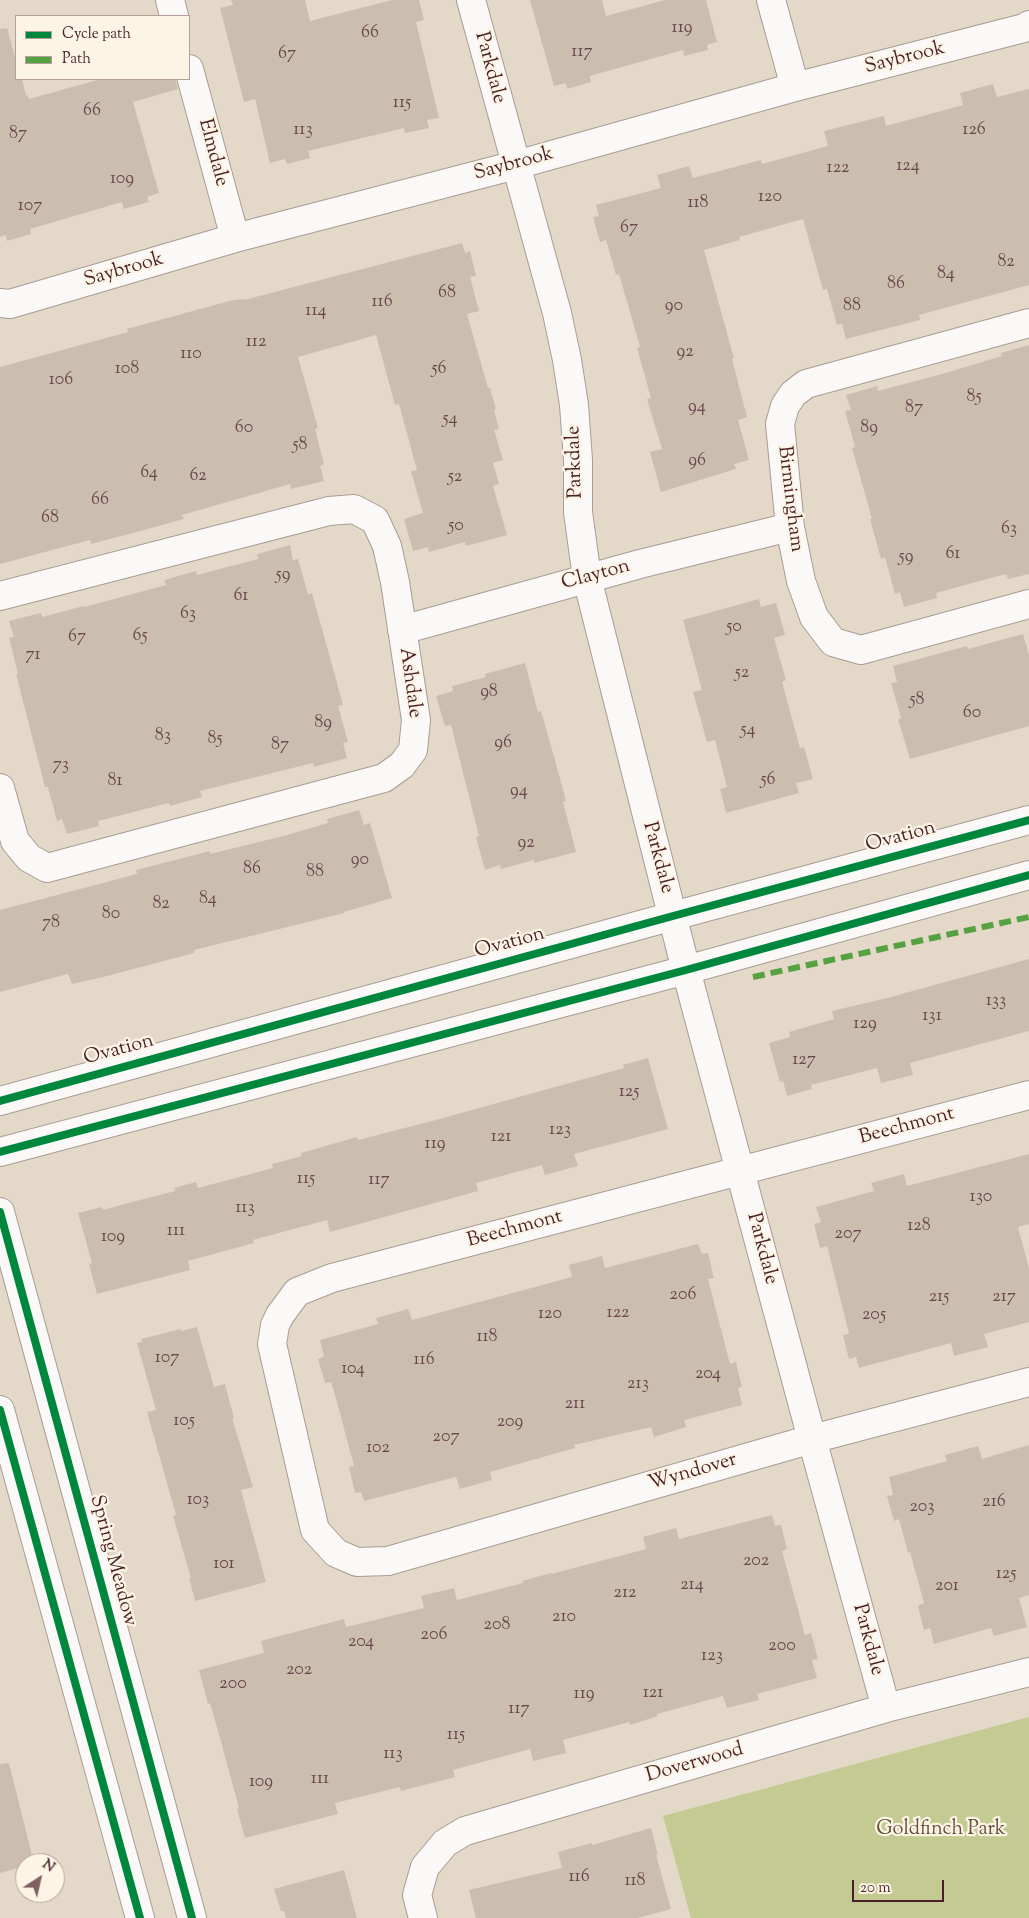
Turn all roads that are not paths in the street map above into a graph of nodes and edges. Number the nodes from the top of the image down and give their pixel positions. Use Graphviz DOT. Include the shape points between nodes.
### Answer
graph roads {
  1 [pos="170,0"];
  2 [pos="471,0"];
  3 [pos="772,0"];
  4 [pos="174,15"];
  5 [pos="1029,25"];
  6 [pos="190,72"];
  7 [pos="795,87"];
  8 [pos="516,165"];
  9 [pos="235,238"];
  10 [pos="0,303"];
  11 [pos="1029,323"];
  12 [pos="790,527"];
  13 [pos="587,578"];
  14 [pos="0,596"];
  15 [pos="1029,604"];
  16 [pos="402,630"];
  17 [pos="0,788"];
  18 [pos="1029,820"];
  19 [pos="1029,875"];
  20 [pos="672,916"];
  21 [pos="686,970"];
  22 [pos="1029,1095"];
  23 [pos="0,1101"];
  24 [pos="0,1152"];
  25 [pos="739,1170"];
  26 [pos="0,1212"];
  27 [pos="1029,1382"];
  28 [pos="0,1410"];
  29 [pos="812,1439"];
  30 [pos="357,1562"];
  31 [pos="1029,1672"];
  32 [pos="886,1708"];
  33 [pos="140,1918"];
  34 [pos="192,1918"];
  35 [pos="423,1918"];
  1 -- 4 [label="street"];
  2 -- 8 [label="street, Parkdale"];
  3 -- 7 [label="street"];
  5 -- 7 [label="street, Saybrook"];
  6 -- 9 [label="street, Elmdale"];
  7 -- 8 [label="street, Saybrook"];
  8 -- 9 [label="street, Saybrook"];
  8 -- 13 [label="street, Parkdale" via="567,360 575,423 578,512"];
  9 -- 10 [label="street, Saybrook" via="10,304"];
  11 -- 12 [label="street, Birmingham" via="806,384 794,394 785,406 780,424"];
  12 -- 13 [label="street, Clayton"];
  12 -- 15 [label="street, Birmingham" via="801,581 814,617 833,642 861,650"];
  13 -- 16 [label="street, Clayton"];
  13 -- 20 [label="street, Parkdale"];
  14 -- 16 [label="street, Ashdale" via="329,511 354,509 375,520 387,546"];
  16 -- 17 [label="street, Ashdale" via="416,720 413,750 402,765 384,778 47,868 29,858 15,841"];
  18 -- 20 [label="street, Ovation"];
  19 -- 21 [label="street"];
  20 -- 21 [label="street, Parkdale"];
  20 -- 23 [label="street, Ovation"];
  21 -- 24 [label="street"];
  21 -- 25 [label="street, Parkdale"];
  22 -- 25 [label="street, Beechmont"];
  25 -- 29 [label="street, Parkdale"];
  25 -- 30 [label="street, Beechmont" via="332,1278 297,1292 275,1325 272,1344 315,1530 336,1552"];
  26 -- 34 [label="street, Spring Meadow"];
  27 -- 29 [label="street, Wyndover"];
  28 -- 33 [label="street"];
  29 -- 30 [label="street, Wyndover" via="388,1561"];
  29 -- 32 [label="street, Parkdale"];
  31 -- 32 [label="street, Doverwood"];
  32 -- 35 [label="street, Doverwood" via="466,1831 445,1843 425,1868 417,1895"];
}
